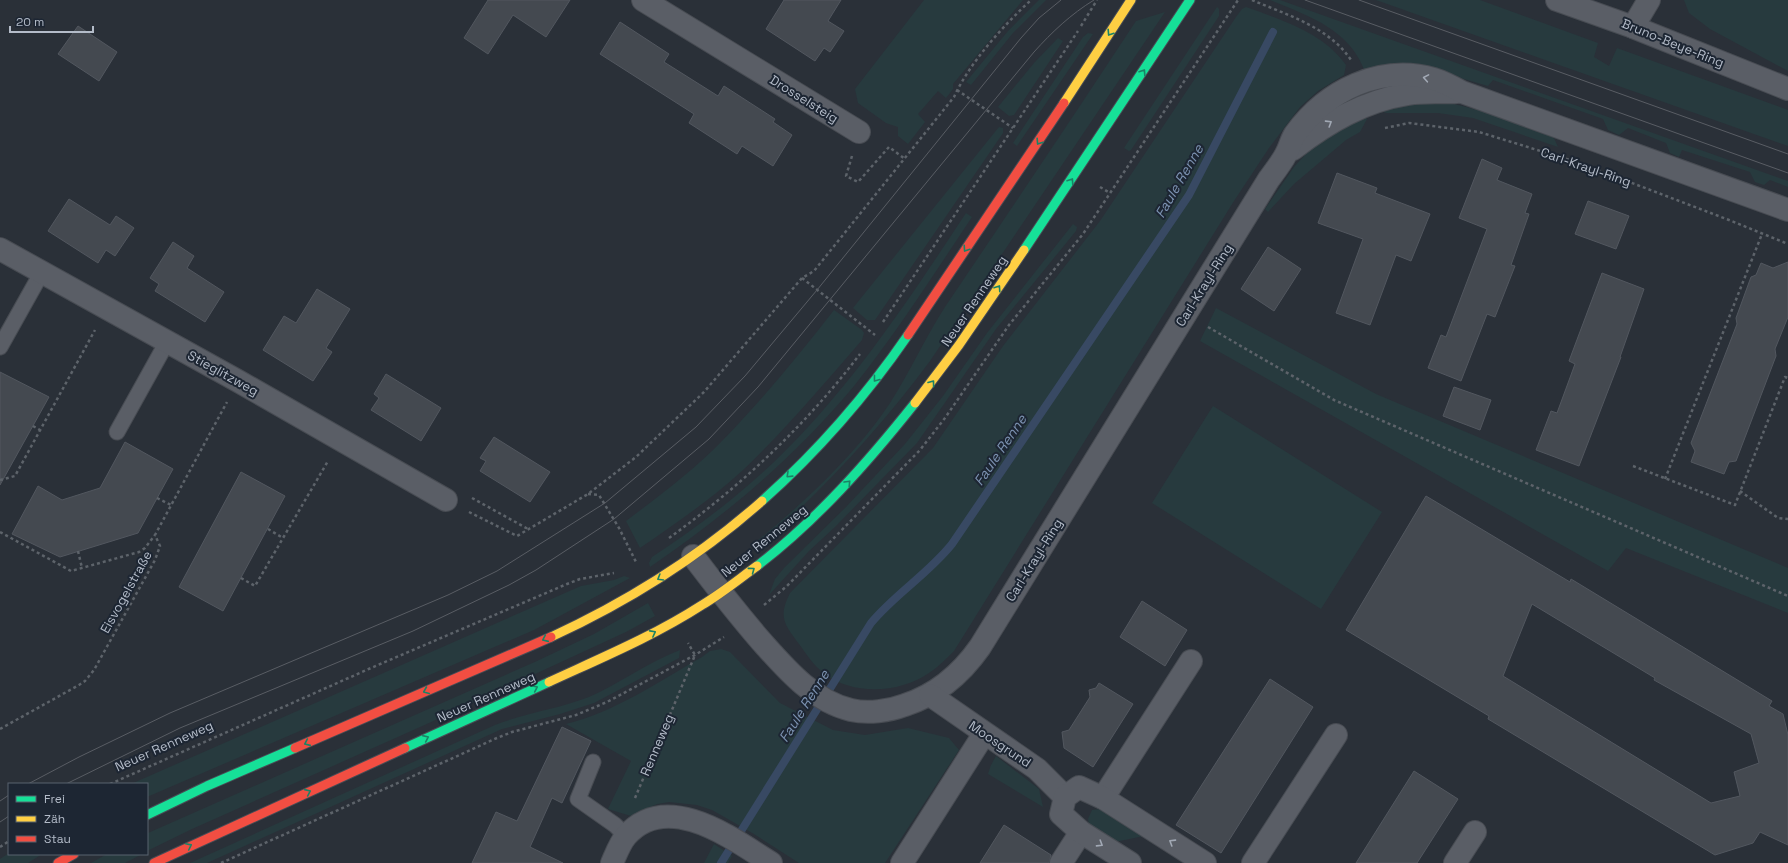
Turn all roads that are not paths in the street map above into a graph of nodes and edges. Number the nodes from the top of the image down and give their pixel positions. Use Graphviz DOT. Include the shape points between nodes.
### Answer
graph roads {
  1 [pos="643,0"];
  2 [pos="1131,0"];
  3 [pos="1190,0"];
  4 [pos="1557,0"];
  5 [pos="1649,0"];
  6 [pos="1633,27"];
  7 [pos="1788,89"];
  8 [pos="859,132"];
  9 [pos="1788,210"];
  10 [pos="0,249"];
  11 [pos="42,272"];
  12 [pos="167,342"];
  13 [pos="0,346"];
  14 [pos="117,432"];
  15 [pos="446,500"];
  16 [pos="692,556"];
  17 [pos="721,593"];
  18 [pos="1191,660"];
  19 [pos="930,695"];
  20 [pos="984,734"];
  21 [pos="1336,735"];
  22 [pos="593,762"];
  23 [pos="1065,797"];
  24 [pos="1103,798"];
  25 [pos="148,815"];
  26 [pos="1081,832"];
  27 [pos="1475,832"];
  28 [pos="626,836"];
  29 [pos="72,855"];
  30 [pos="58,863"];
  31 [pos="154,863"];
  32 [pos="612,863"];
  33 [pos="771,863"];
  34 [pos="902,863"];
  35 [pos="1061,863"];
  36 [pos="1130,863"];
  37 [pos="1205,863"];
  38 [pos="1253,863"];
  39 [pos="1455,863"];
  1 -- 8 [label="street, Drosselsteig"];
  2 -- 16 [label="main road, one-way" via="937,293 868,388 799,466 758,504"];
  17 -- 3 [label="main road, Neuer Renneweg, one-way" via="776,551 821,510 871,459 909,412 976,321"];
  4 -- 6 [label="street, Bruno-Beye-Ring"];
  5 -- 6 [label="street"];
  6 -- 7 [label="street, Bruno-Beye-Ring"];
  9 -- 19 [label="street, Carl-Krayl-Ring" via="1462,92 1409,94 1368,104 1344,114 1286,154 980,648 966,666"];
  10 -- 11 [label="street, Stieglitzweg"];
  11 -- 12 [label="street, Stieglitzweg"];
  11 -- 13 [label="lane"];
  12 -- 14 [label="lane"];
  12 -- 15 [label="street, Stieglitzweg"];
  16 -- 17 [label="street, Carl-Krayl-Ring"];
  16 -- 25 [label="main road, one-way" via="621,600 553,636 207,786"];
  17 -- 19 [label="street, Carl-Krayl-Ring" via="794,677 813,692 850,710 870,711 916,702"];
  31 -- 17 [label="main road, Neuer Renneweg, one-way" via="612,653 674,622"];
  18 -- 24 [label="street"];
  19 -- 20 [label="street, Moosgrund"];
  20 -- 23 [label="street, Moosgrund" via="1037,769"];
  20 -- 34 [label="street"];
  21 -- 38 [label="street"];
  22 -- 28 [label="lane" via="578,799"];
  23 -- 24 [label="street" via="1079,787"];
  23 -- 26 [label="street" via="1061,814"];
  37 -- 24 [label="street, one-way"];
  26 -- 35 [label="street"];
  26 -- 36 [label="street, one-way"];
  27 -- 39 [label="street"];
  28 -- 32 [label="street"];
  28 -- 33 [label="street" via="649,820 668,816 696,821 718,830"];
  29 -- 30 [label="main road"];
}
